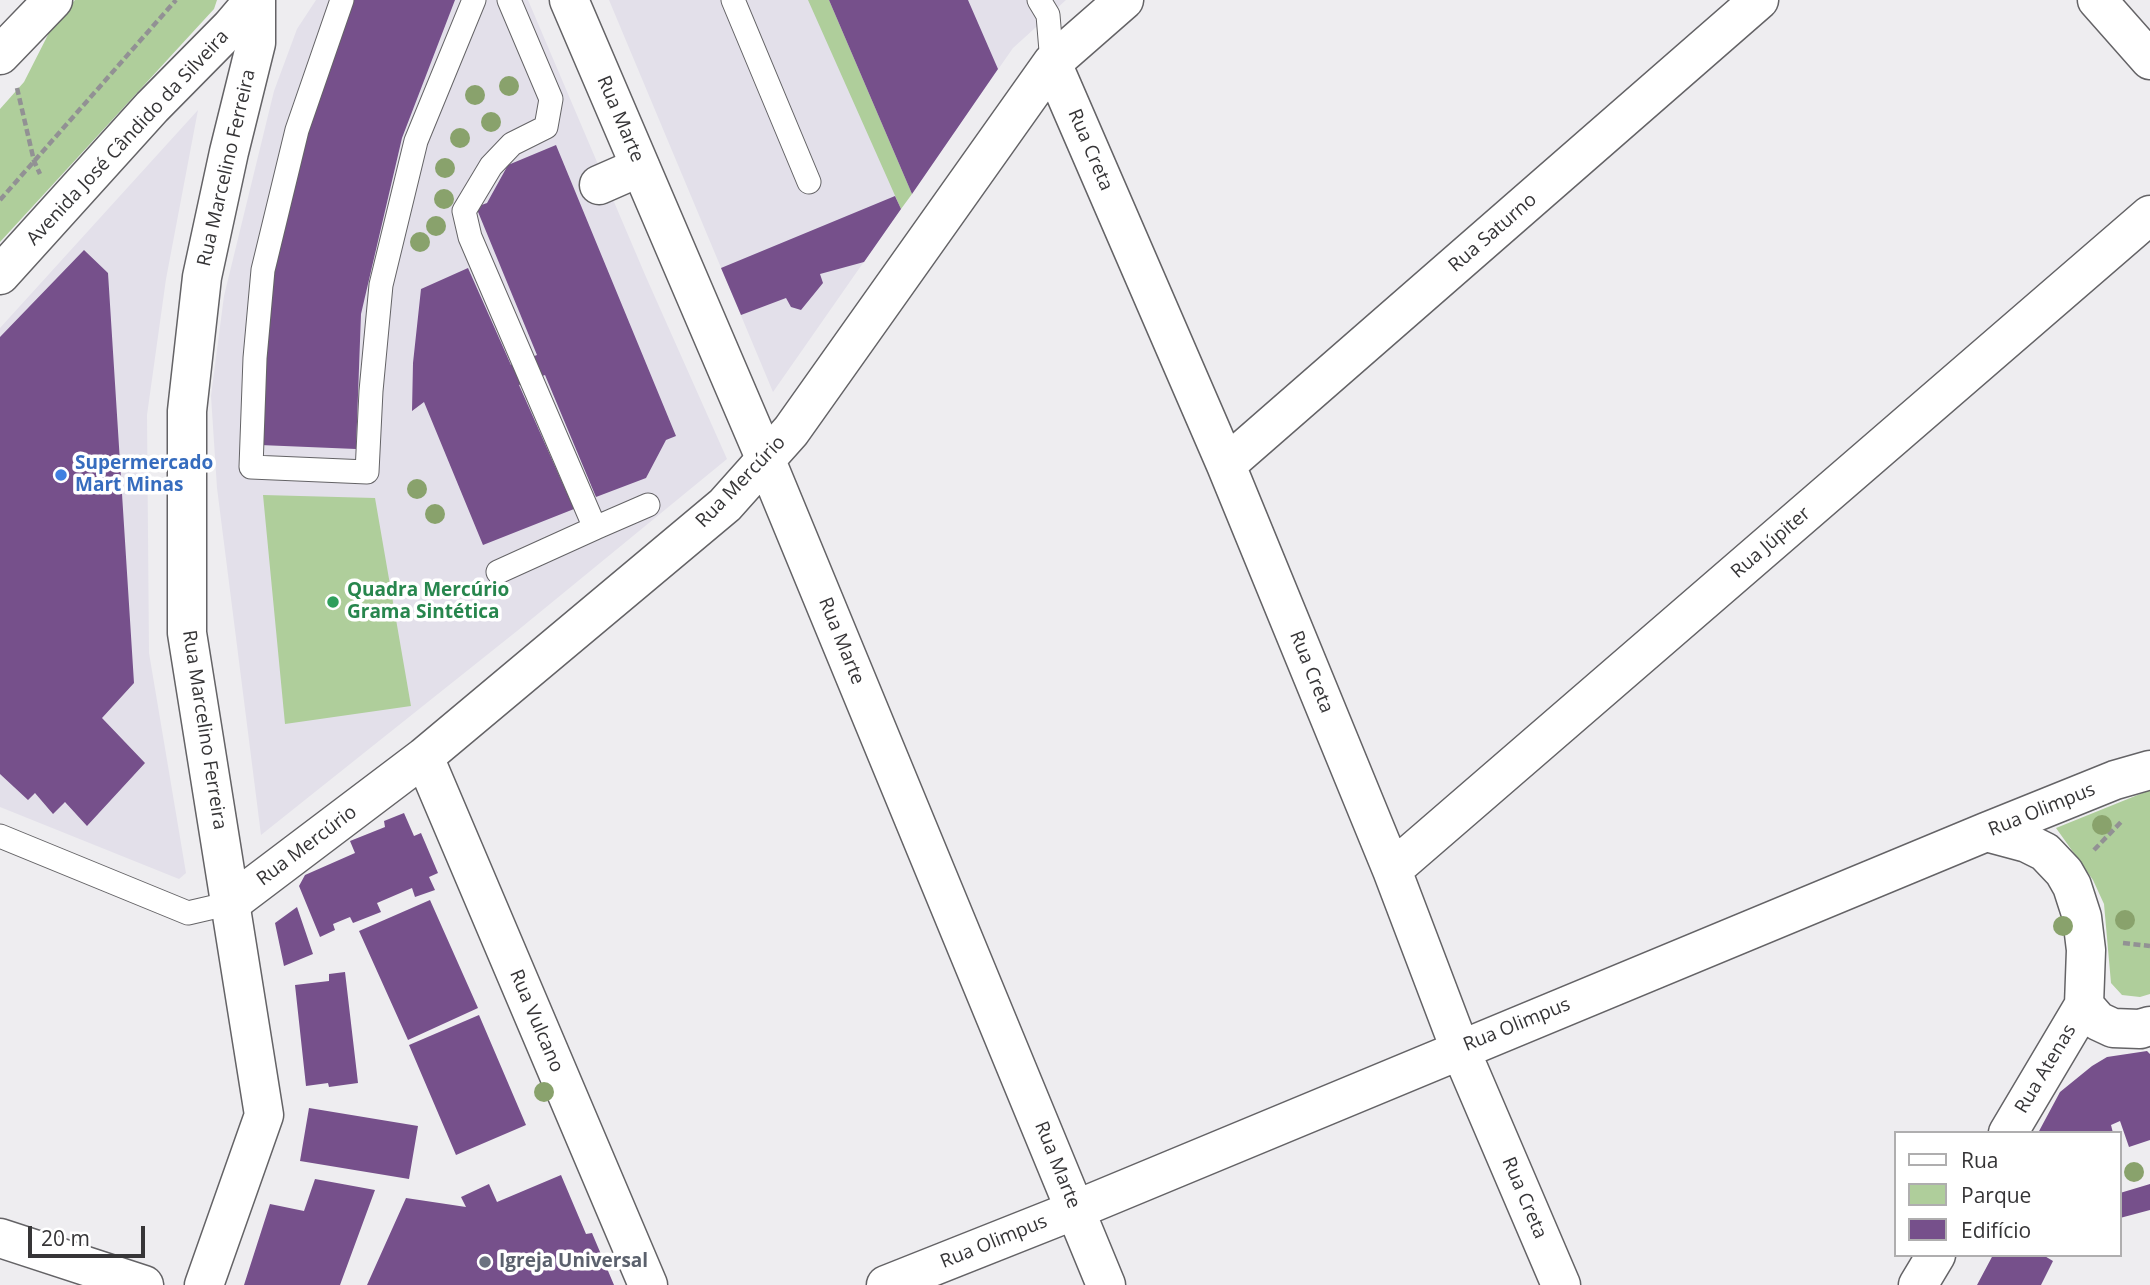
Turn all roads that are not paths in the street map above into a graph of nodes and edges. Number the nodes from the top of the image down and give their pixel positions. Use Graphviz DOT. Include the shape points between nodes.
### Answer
graph roads {
  1 [pos="52,0"];
  2 [pos="255,0"];
  3 [pos="342,0"];
  4 [pos="474,0"];
  5 [pos="509,0"];
  6 [pos="569,0"];
  7 [pos="733,0"];
  8 [pos="1039,0"];
  9 [pos="1124,0"];
  10 [pos="1759,0"];
  11 [pos="2098,0"];
  12 [pos="3,52"];
  13 [pos="2150,60"];
  14 [pos="1052,63"];
  15 [pos="640,167"];
  16 [pos="809,182"];
  17 [pos="598,186"];
  18 [pos="2150,215"];
  19 [pos="0,275"];
  20 [pos="765,458"];
  21 [pos="1226,465"];
  22 [pos="648,505"];
  23 [pos="595,528"];
  24 [pos="498,572"];
  25 [pos="424,757"];
  26 [pos="2150,770"];
  27 [pos="1986,832"];
  28 [pos="0,836"];
  29 [pos="1392,870"];
  30 [pos="232,902"];
  31 [pos="2084,1005"];
  32 [pos="2150,1026"];
  33 [pos="1460,1049"];
  34 [pos="2009,1131"];
  35 [pos="1075,1210"];
  36 [pos="0,1238"];
  37 [pos="1935,1257"];
  38 [pos="144,1285"];
  39 [pos="204,1285"];
  40 [pos="648,1285"];
  41 [pos="886,1285"];
  42 [pos="1106,1285"];
  43 [pos="1562,1285"];
  44 [pos="1918,1285"];
  1 -- 12 [label="street"];
  2 -- 19 [label="street, Avenida José Cândido da Silveira"];
  2 -- 30 [label="street, Rua Marcelino Ferreira" via="256,43 202,277 187,411 187,633"];
  3 -- 4 [label="lane" via="297,130 263,270 251,467 367,472 381,285 416,141"];
  5 -- 23 [label="lane" via="551,99 546,127 512,144 491,166 464,211 470,237"];
  6 -- 15 [label="street, Rua Marte"];
  7 -- 16 [label="lane"];
  8 -- 14 [label="lane" via="1048,15"];
  9 -- 14 [label="street, Rua Mercúrio"];
  10 -- 21 [label="street, Rua Saturno"];
  11 -- 13 [label="street"];
  14 -- 20 [label="street, Rua Mercúrio" via="799,420"];
  14 -- 21 [label="street, Rua Creta"];
  15 -- 17 [label="street"];
  15 -- 20 [label="street, Rua Marte"];
  18 -- 29 [label="street, Rua Júpiter"];
  20 -- 25 [label="street, Rua Mercúrio" via="725,505"];
  20 -- 35 [label="street, Rua Marte"];
  21 -- 29 [label="street, Rua Creta"];
  22 -- 23 [label="lane"];
  23 -- 24 [label="lane"];
  25 -- 30 [label="street, Rua Mercúrio"];
  25 -- 40 [label="street, Rua Vulcano"];
  26 -- 27 [label="street, Rua Olimpus"];
  27 -- 31 [label="street" via="2045,852 2072,886 2082,917"];
  27 -- 33 [label="street, Rua Olimpus"];
  28 -- 30 [label="lane" via="188,913"];
  29 -- 33 [label="street, Rua Creta"];
  30 -- 39 [label="street, Rua Marcelino Ferreira" via="264,1115"];
  31 -- 32 [label="street" via="2098,1021 2113,1028"];
  31 -- 34 [label="street, Rua Atenas"];
  33 -- 35 [label="street, Rua Olimpus"];
  33 -- 43 [label="street, Rua Creta"];
  35 -- 41 [label="street, Rua Olimpus"];
  35 -- 42 [label="street, Rua Marte"];
  36 -- 38 [label="street"];
  37 -- 44 [label="street"];
}
